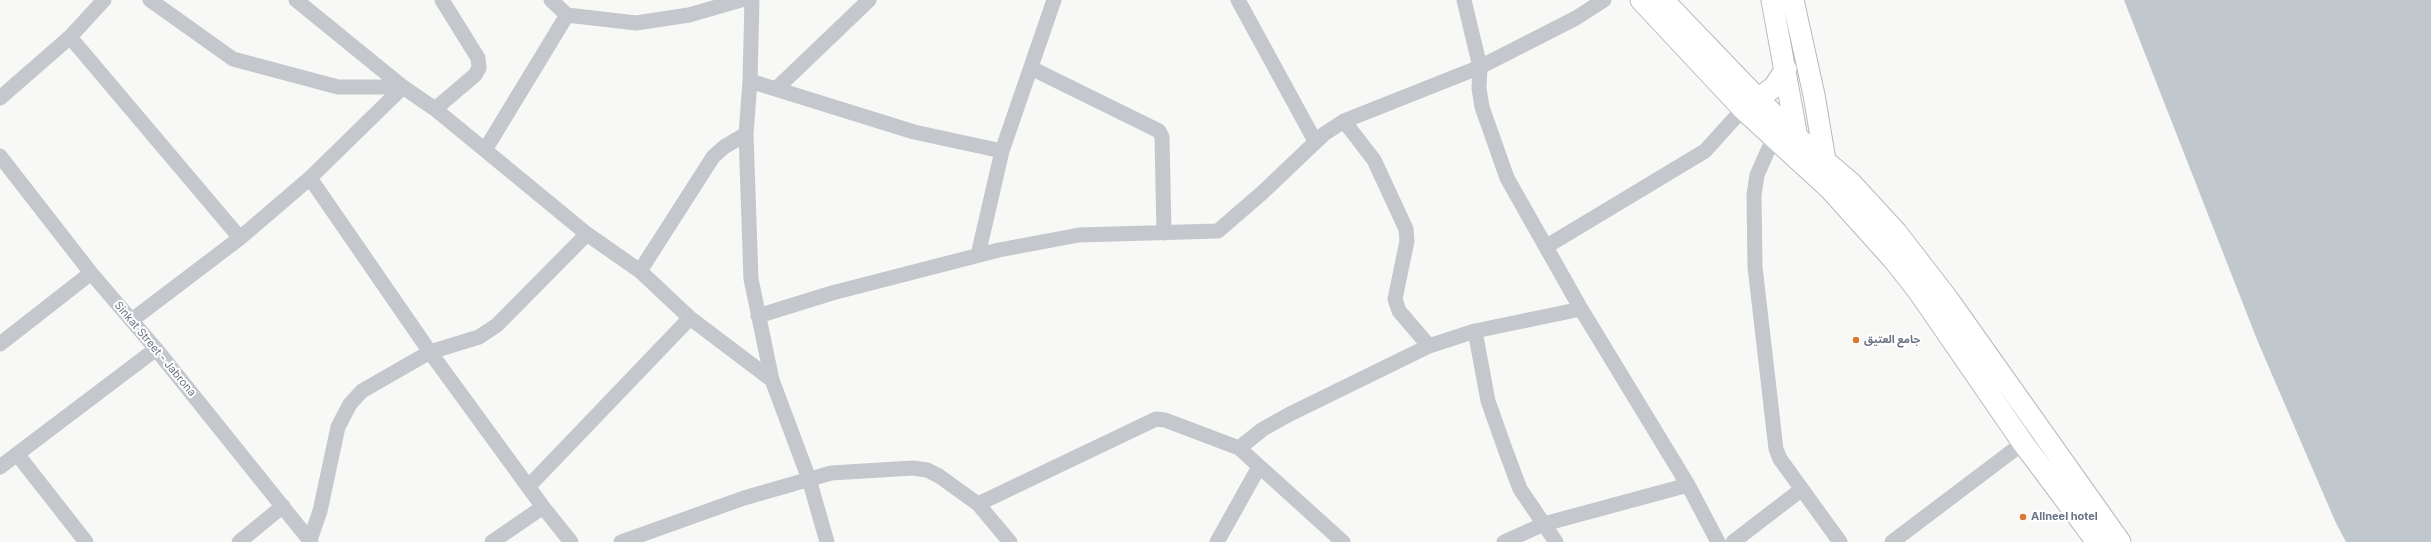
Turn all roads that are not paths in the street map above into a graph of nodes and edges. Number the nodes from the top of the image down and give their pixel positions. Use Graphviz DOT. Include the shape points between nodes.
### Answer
graph roads {
  1 [pos="104,0"];
  2 [pos="150,0"];
  3 [pos="296,0"];
  4 [pos="442,0"];
  5 [pos="551,0"];
  6 [pos="741,0"];
  7 [pos="752,0"];
  8 [pos="869,0"];
  9 [pos="1054,0"];
  10 [pos="1238,0"];
  11 [pos="1464,0"];
  12 [pos="1604,0"];
  13 [pos="1641,0"];
  14 [pos="1664,0"];
  15 [pos="1772,0"];
  16 [pos="1793,0"];
  17 [pos="567,15"];
  18 [pos="70,37"];
  19 [pos="1031,68"];
  20 [pos="1480,68"];
  21 [pos="1786,69"];
  22 [pos="750,81"];
  23 [pos="403,87"];
  24 [pos="776,89"];
  25 [pos="0,98"];
  26 [pos="1751,104"];
  27 [pos="435,109"];
  28 [pos="1344,122"];
  29 [pos="1777,130"];
  30 [pos="746,134"];
  31 [pos="1798,138"];
  32 [pos="1315,141"];
  33 [pos="485,150"];
  34 [pos="1002,151"];
  35 [pos="0,156"];
  36 [pos="1825,161"];
  37 [pos="1800,163"];
  38 [pos="310,178"];
  39 [pos="1830,189"];
  40 [pos="1164,232"];
  41 [pos="587,234"];
  42 [pos="240,238"];
  43 [pos="1547,246"];
  44 [pos="978,256"];
  45 [pos="640,271"];
  46 [pos="91,273"];
  47 [pos="1581,309"];
  48 [pos="758,316"];
  49 [pos="690,318"];
  50 [pos="132,320"];
  51 [pos="1474,331"];
  52 [pos="0,344"];
  53 [pos="1429,346"];
  54 [pos="156,349"];
  55 [pos="430,352"];
  56 [pos="772,380"];
  57 [pos="2023,443"];
  58 [pos="1239,448"];
  59 [pos="17,454"];
  60 [pos="0,467"];
  61 [pos="1259,467"];
  62 [pos="808,479"];
  63 [pos="1688,485"];
  64 [pos="528,486"];
  65 [pos="1802,489"];
  66 [pos="978,504"];
  67 [pos="283,506"];
  68 [pos="543,508"];
  69 [pos="1544,524"];
  70 [pos="311,541"];
  71 [pos="86,542"];
  72 [pos="239,542"];
  73 [pos="492,542"];
  74 [pos="571,542"];
  75 [pos="621,542"];
  76 [pos="827,542"];
  77 [pos="1010,542"];
  78 [pos="1218,542"];
  79 [pos="1344,542"];
  80 [pos="1504,542"];
  81 [pos="1556,542"];
  82 [pos="1718,542"];
  83 [pos="1733,542"];
  84 [pos="1840,542"];
  85 [pos="1892,542"];
  86 [pos="2097,542"];
  87 [pos="2120,542"];
  1 -- 18 [label="street"];
  2 -- 23 [label="street" via="233,59 338,87"];
  3 -- 23 [label="street"];
  4 -- 27 [label="street" via="478,58 479,68 475,75"];
  5 -- 17 [label="street"];
  6 -- 17 [label="street" via="689,15 636,23"];
  7 -- 22 [label="street"];
  8 -- 24 [label="street"];
  9 -- 19 [label="street"];
  10 -- 32 [label="street"];
  11 -- 20 [label="street"];
  12 -- 20 [label="street" via="1576,18"];
  13 -- 26 [label="main road"];
  14 -- 26 [label="main road"];
  15 -- 21 [label="main road"];
  16 -- 36 [label="main road" via="1814,95"];
  17 -- 33 [label="street"];
  18 -- 25 [label="street"];
  18 -- 42 [label="street"];
  19 -- 34 [label="street"];
  19 -- 40 [label="street" via="1159,131 1162,137"];
  20 -- 28 [label="street"];
  20 -- 43 [label="street" via="1479,88 1482,106 1507,178"];
  21 -- 26 [label="main road" via="1774,87"];
  21 -- 31 [label="main road"];
  22 -- 24 [label="street"];
  22 -- 30 [label="street"];
  23 -- 27 [label="street"];
  23 -- 38 [label="street"];
  24 -- 34 [label="street" via="914,132"];
  26 -- 29 [label="main road"];
  26 -- 43 [label="street" via="1704,151"];
  27 -- 33 [label="street"];
  28 -- 32 [label="street"];
  28 -- 53 [label="street" via="1374,160 1406,229 1408,241 1395,299 1399,311"];
  29 -- 31 [label="main road"];
  29 -- 37 [label="main road"];
  29 -- 65 [label="street" via="1757,175 1754,195 1755,267 1776,449 1780,459"];
  30 -- 45 [label="street" via="713,157"];
  30 -- 48 [label="street" via="751,279"];
  31 -- 36 [label="main road"];
  31 -- 37 [label="main road"];
  32 -- 40 [label="street" via="1263,192 1218,231"];
  33 -- 41 [label="street"];
  34 -- 44 [label="street"];
  35 -- 46 [label="street, Sinkat Street - Jabrona"];
  36 -- 39 [label="main road"];
  36 -- 87 [label="main road" via="1851,183 1896,232 1947,298"];
  37 -- 39 [label="main road"];
  38 -- 42 [label="street"];
  38 -- 55 [label="street"];
  39 -- 57 [label="main road" via="1919,292"];
  40 -- 44 [label="street" via="1079,235"];
  41 -- 45 [label="street"];
  41 -- 55 [label="street" via="497,325 479,338"];
  42 -- 50 [label="street"];
  43 -- 47 [label="street"];
  44 -- 48 [label="street" via="832,293"];
  45 -- 49 [label="street"];
  46 -- 50 [label="street, Sinkat Street - Jabrona"];
  46 -- 52 [label="street"];
  47 -- 51 [label="street"];
  47 -- 63 [label="street"];
  48 -- 56 [label="street"];
  49 -- 56 [label="street"];
  49 -- 64 [label="street"];
  50 -- 54 [label="street, Sinkat Street - Jabrona"];
  51 -- 53 [label="street"];
  51 -- 69 [label="street" via="1488,401 1505,450 1520,489"];
  53 -- 58 [label="street" via="1290,414 1263,429"];
  54 -- 59 [label="street"];
  54 -- 67 [label="street, Sinkat Street - Jabrona"];
  55 -- 64 [label="street"];
  55 -- 70 [label="street" via="372,385 350,404 338,427"];
  56 -- 62 [label="street"];
  57 -- 85 [label="street"];
  57 -- 86 [label="main road"];
  58 -- 61 [label="street"];
  58 -- 66 [label="street" via="1166,420 1156,419"];
  59 -- 60 [label="street"];
  59 -- 71 [label="street"];
  61 -- 78 [label="street"];
  61 -- 79 [label="street"];
  62 -- 66 [label="street" via="831,473 913,468 927,470"];
  62 -- 75 [label="street" via="744,498"];
  62 -- 76 [label="street"];
  63 -- 69 [label="street"];
  63 -- 82 [label="street"];
  64 -- 68 [label="street"];
  65 -- 83 [label="street"];
  65 -- 84 [label="street"];
  66 -- 77 [label="street"];
  67 -- 70 [label="street, Sinkat Street - Jabrona"];
  67 -- 72 [label="street"];
  68 -- 73 [label="street"];
  68 -- 74 [label="street"];
  69 -- 80 [label="street"];
  69 -- 81 [label="street"];
}
